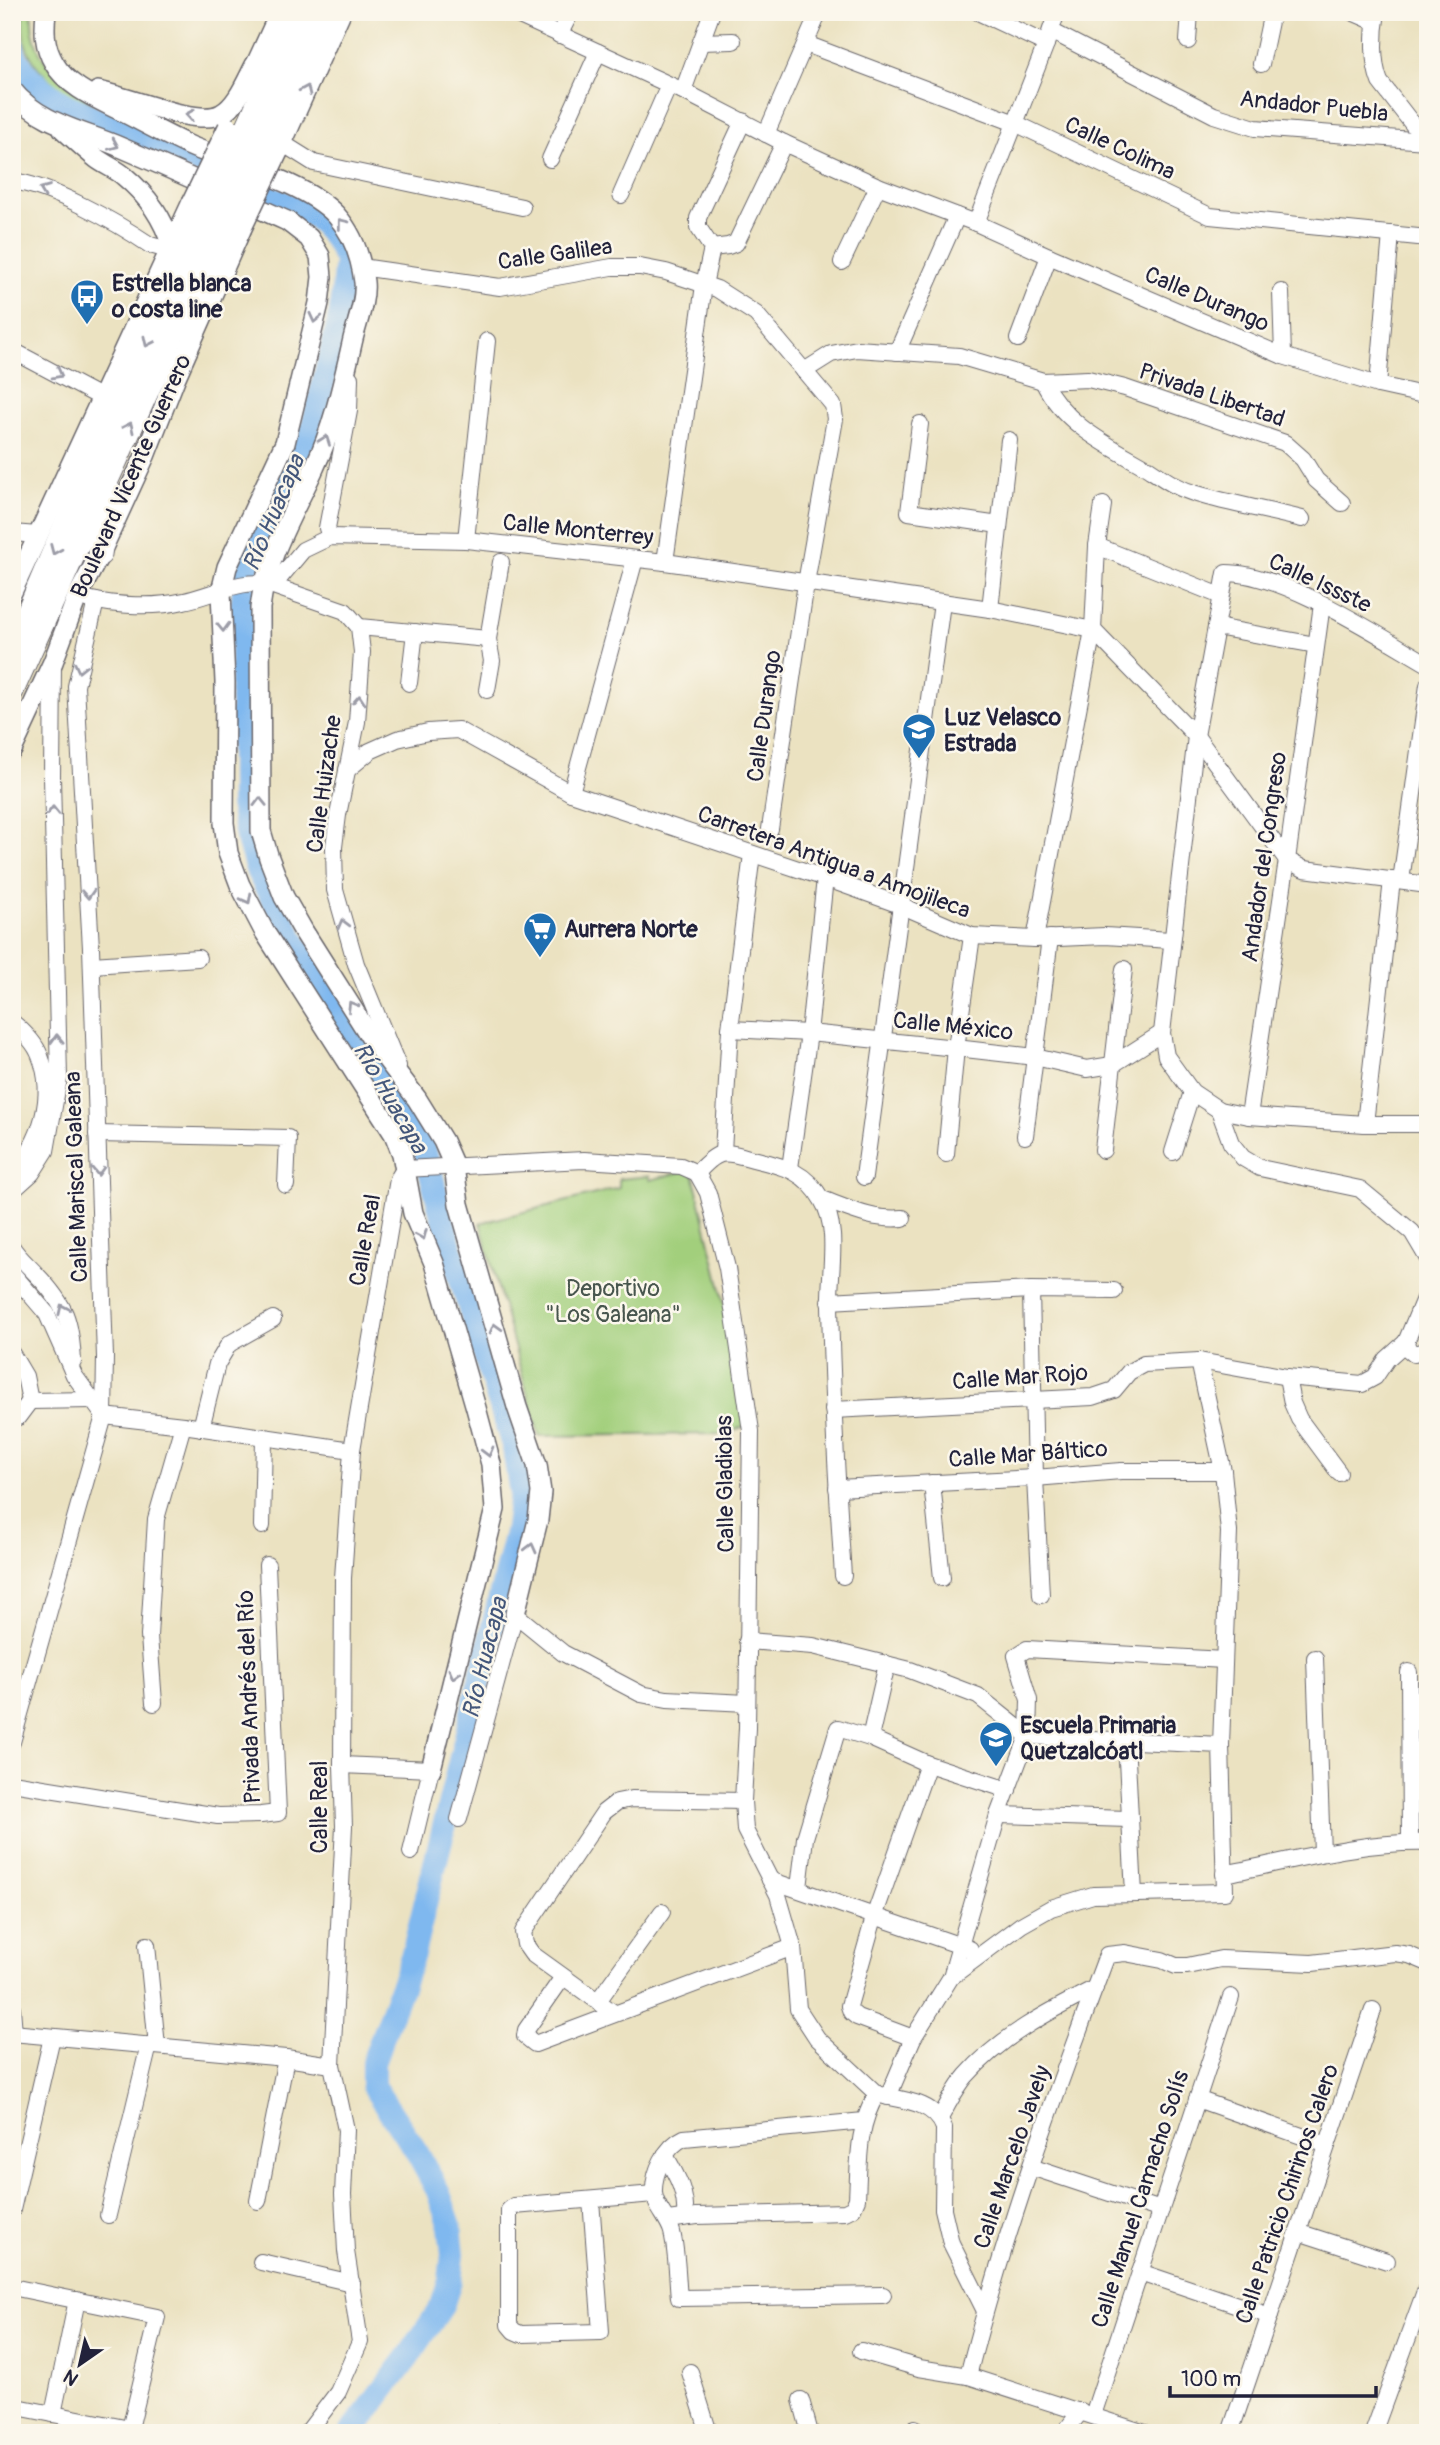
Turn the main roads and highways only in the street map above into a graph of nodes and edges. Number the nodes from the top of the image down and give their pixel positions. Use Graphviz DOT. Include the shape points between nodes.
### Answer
graph roads {
  1 [pos="46,12"];
  2 [pos="279,12"];
  3 [pos="299,12"];
  4 [pos="320,12"];
  5 [pos="341,12"];
  6 [pos="255,65"];
  7 [pos="81,89"];
  8 [pos="12,90"];
  9 [pos="55,122"];
  10 [pos="258,140"];
  11 [pos="216,217"];
  12 [pos="172,247"];
  13 [pos="113,463"];
  14 [pos="100,554"];
  15 [pos="12,592"];
  16 [pos="12,649"];
  17 [pos="12,691"];
  18 [pos="12,750"];
  19 [pos="515,1614"];
  20 [pos="431,1769"];
  1 -- 7 [label="main road" via="45,45 55,65"];
  2 -- 6 [label="main road, Boulevard Vicente Guerrero"];
  3 -- 10 [label="highway, Boulevard Vicente Guerrero"];
  4 -- 10 [label="highway, Boulevard Vicente Guerrero"];
  10 -- 5 [label="main road, Boulevard Vicente Guerrero, one-way"];
  6 -- 7 [label="main road, one-way" via="233,103 223,114 208,118"];
  6 -- 10 [label="main road, Boulevard Vicente Guerrero"];
  19 -- 7 [label="main road, one-way" via="538,1520 541,1492 537,1465 443,1141 304,932 284,897 261,831 260,608 282,532 328,434 351,351 365,286 354,240 319,201 188,145"];
  8 -- 9 [label="main road" via="26,106"];
  9 -- 12 [label="main road" via="141,193 160,215"];
  9 -- 20 [label="main road, one-way" via="287,221 309,238 320,256 319,303 285,443 228,567 224,823 228,853 264,931 394,1134 409,1169 412,1213 434,1263 491,1464 495,1508"];
  10 -- 11 [label="highway, Boulevard Vicente Guerrero, bridge"];
  10 -- 11 [label="main road, Boulevard Vicente Guerrero, bridge"];
  11 -- 12 [label="main road, Boulevard Vicente Guerrero"];
  13 -- 11 [label="highway, Boulevard Vicente Guerrero, one-way"];
  11 -- 14 [label="main road, Boulevard Vicente Guerrero" via="175,379"];
  11 -- 16 [label="highway, Boulevard Vicente Guerrero, one-way" via="104,435"];
  12 -- 15 [label="main road, Boulevard Vicente Guerrero"];
  13 -- 14 [label="highway"];
  13 -- 17 [label="highway, Boulevard Vicente Guerrero"];
  14 -- 18 [label="main road, Boulevard Vicente Guerrero" via="86,599"];
}
